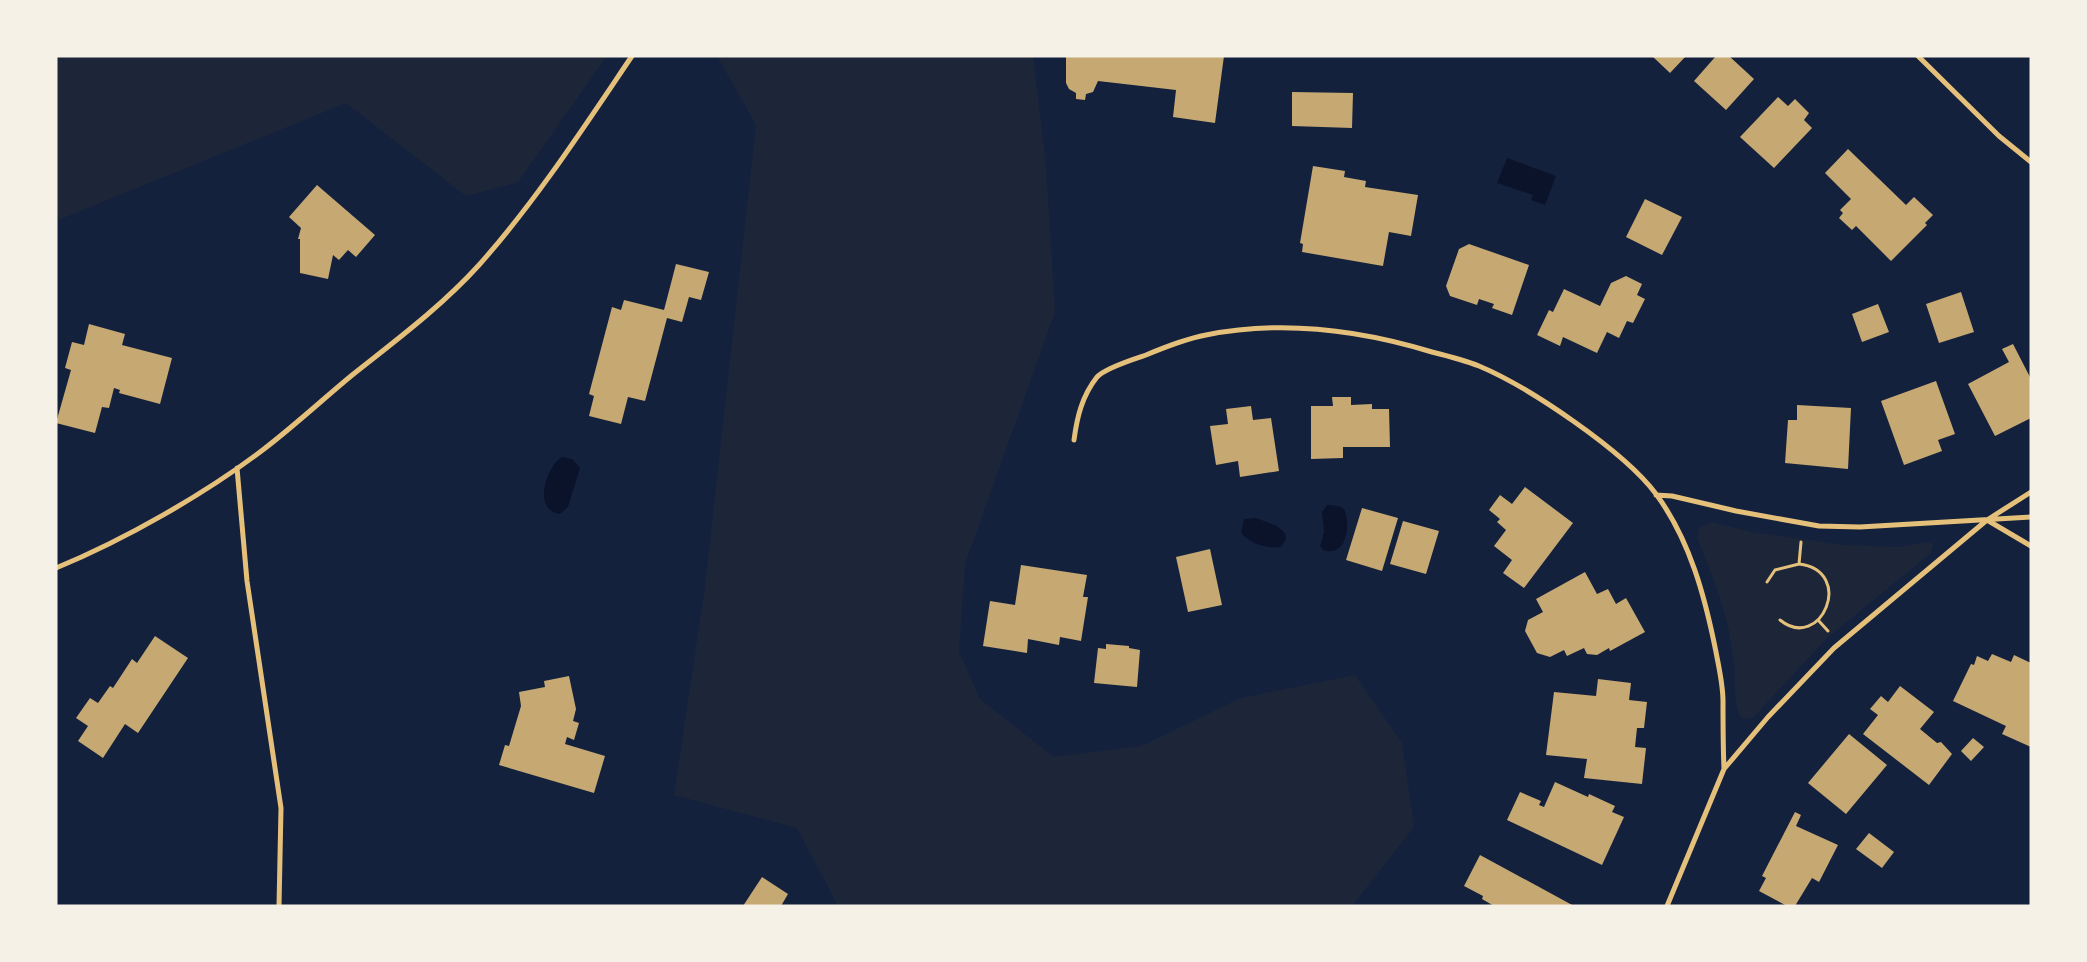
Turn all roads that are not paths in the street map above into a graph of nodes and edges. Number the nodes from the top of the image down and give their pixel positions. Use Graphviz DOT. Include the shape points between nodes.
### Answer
graph roads {
  1 [pos="632,56"];
  2 [pos="1918,56"];
  3 [pos="2031,162"];
  4 [pos="1074,440"];
  5 [pos="237,468"];
  6 [pos="2031,492"];
  7 [pos="1656,495"];
  8 [pos="2031,517"];
  9 [pos="1987,520"];
  10 [pos="2031,546"];
  11 [pos="56,568"];
  12 [pos="1724,769"];
  13 [pos="279,906"];
  14 [pos="1667,906"];
  1 -- 5 [label="street" via="542,185 478,267 415,325 265,449"];
  2 -- 3 [label="street" via="1998,136"];
  4 -- 7 [label="street" via="1078,409 1098,376 1123,364 1205,335 1320,328 1392,340 1486,370 1535,396 1596,439 1642,477"];
  5 -- 11 [label="street" via="182,503"];
  5 -- 13 [label="street" via="247,581 281,808"];
  6 -- 9 [label="street"];
  7 -- 9 [label="street" via="1802,524 1860,527"];
  7 -- 12 [label="street" via="1683,543 1708,612 1723,699"];
  8 -- 9 [label="street"];
  9 -- 10 [label="street"];
  9 -- 12 [label="street" via="1834,648"];
  12 -- 14 [label="street"];
}
